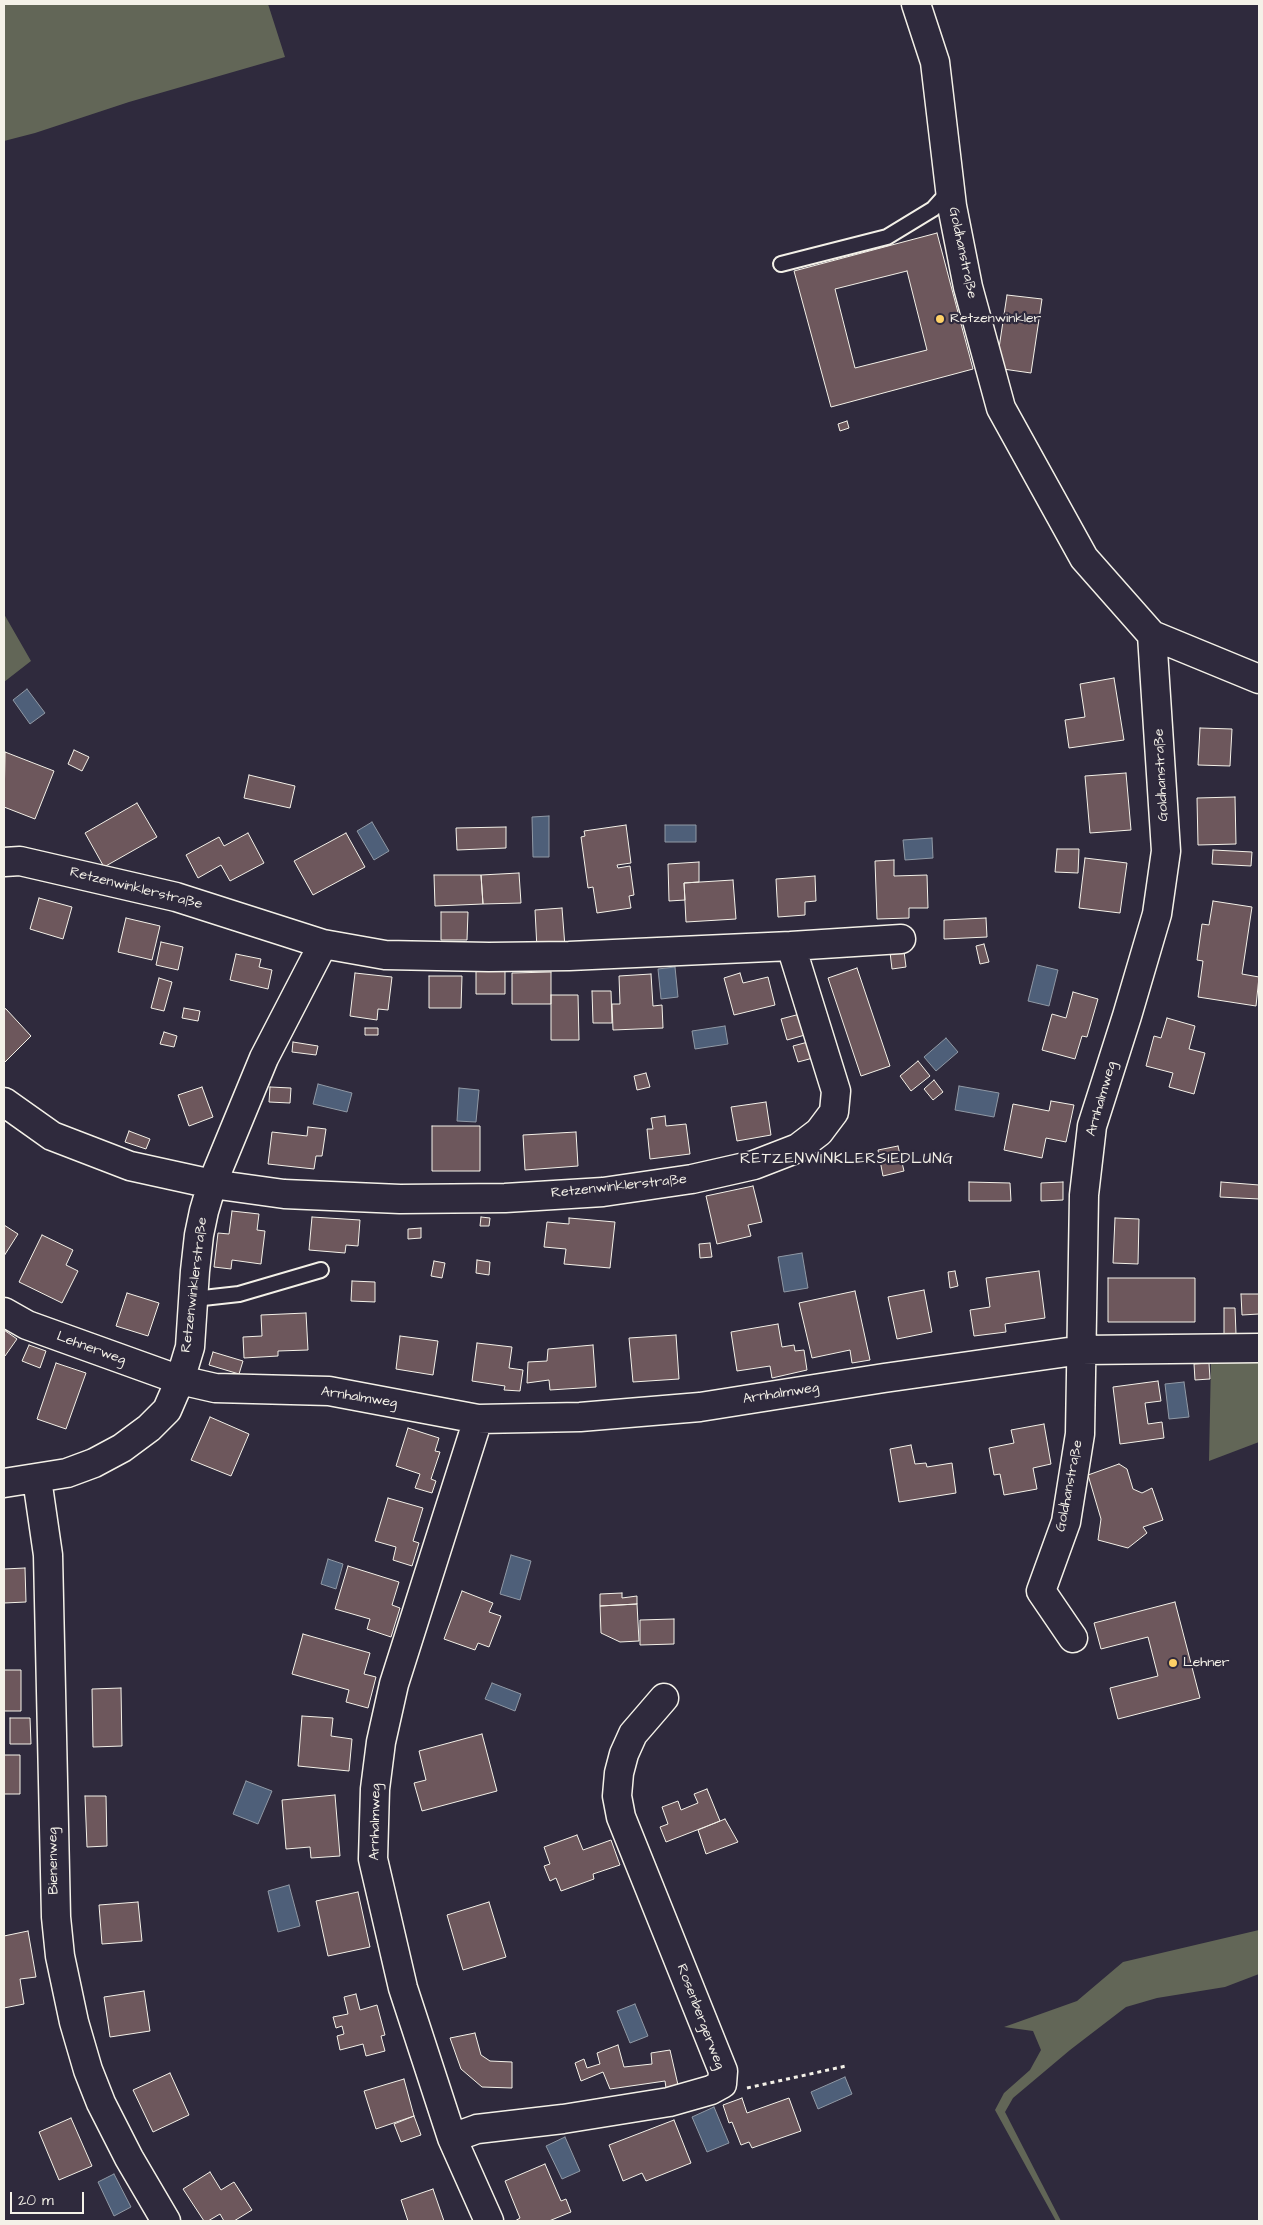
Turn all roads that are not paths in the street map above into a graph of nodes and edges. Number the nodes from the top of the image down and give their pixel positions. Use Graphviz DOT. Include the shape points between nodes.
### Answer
graph roads {
  1 [pos="916,4"];
  2 [pos="950,190"];
  3 [pos="781,264"];
  4 [pos="1152,635"];
  5 [pos="1259,679"];
  6 [pos="4,862"];
  7 [pos="1156,914"];
  8 [pos="901,939"];
  9 [pos="323,944"];
  10 [pos="791,946"];
  11 [pos="4,1102"];
  12 [pos="212,1184"];
  13 [pos="321,1270"];
  14 [pos="194,1299"];
  15 [pos="4,1312"];
  16 [pos="1259,1348"];
  17 [pos="1082,1350"];
  18 [pos="180,1380"];
  19 [pos="478,1419"];
  20 [pos="37,1479"];
  21 [pos="4,1483"];
  22 [pos="1073,1638"];
  23 [pos="664,1698"];
  24 [pos="452,2138"];
  25 [pos="166,2221"];
  26 [pos="489,2221"];
  1 -- 2 [label="street, Goldhanstraße" via="934,62"];
  2 -- 3 [label="lane" via="933,209 887,237"];
  2 -- 4 [label="street, Goldhanstraße" via="968,287 1001,408 1084,558"];
  4 -- 5 [label="street, Goldhanstraße"];
  4 -- 7 [label="street, Goldhanstraße" via="1166,851"];
  6 -- 9 [label="street, Retzenwinklerstraße" via="20,861 176,898"];
  7 -- 17 [label="street, Arnhalmweg" via="1092,1126 1084,1195"];
  8 -- 10 [label="street, Retzenwinklerstraße"];
  9 -- 10 [label="street, Retzenwinklerstraße" via="385,954 489,958"];
  9 -- 12 [label="street, Retzenwinklerstraße" via="264,1058"];
  10 -- 12 [label="street, Retzenwinklerstraße" via="836,1092 834,1112 818,1132 798,1148 754,1166 603,1192 400,1199 284,1194"];
  11 -- 12 [label="street, Retzenwinklerstraße" via="52,1136 130,1166"];
  12 -- 14 [label="street, Retzenwinklerstraße" via="200,1235"];
  13 -- 14 [label="lane" via="239,1294"];
  14 -- 18 [label="street, Retzenwinklerstraße" via="190,1346"];
  15 -- 18 [label="street, Lehnerweg" via="27,1325"];
  16 -- 17 [label="street, Arnhalmweg"];
  17 -- 19 [label="street, Arnhalmweg" via="700,1407 580,1417"];
  17 -- 22 [label="street, Goldhanstraße" via="1080,1434 1066,1522 1041,1591"];
  18 -- 19 [label="street, Arnhalmweg" via="215,1388 329,1391"];
  18 -- 20 [label="street, Retzenwinklerstraße" via="167,1410 122,1448 67,1472"];
  19 -- 24 [label="street, Arnhalmweg" via="394,1684 375,1788 373,1859 403,1988"];
  20 -- 21 [label="street, Retzenwinklerstraße"];
  20 -- 25 [label="street, Bienenweg" via="48,1555 56,1917 60,1956 82,2051 101,2103 128,2158"];
  23 -- 24 [label="street, Rosenbergerweg" via="633,1734 624,1754 617,1796 621,1817 723,2071 722,2084 669,2102 477,2129"];
  24 -- 26 [label="street, Arnhalmweg"];
}
